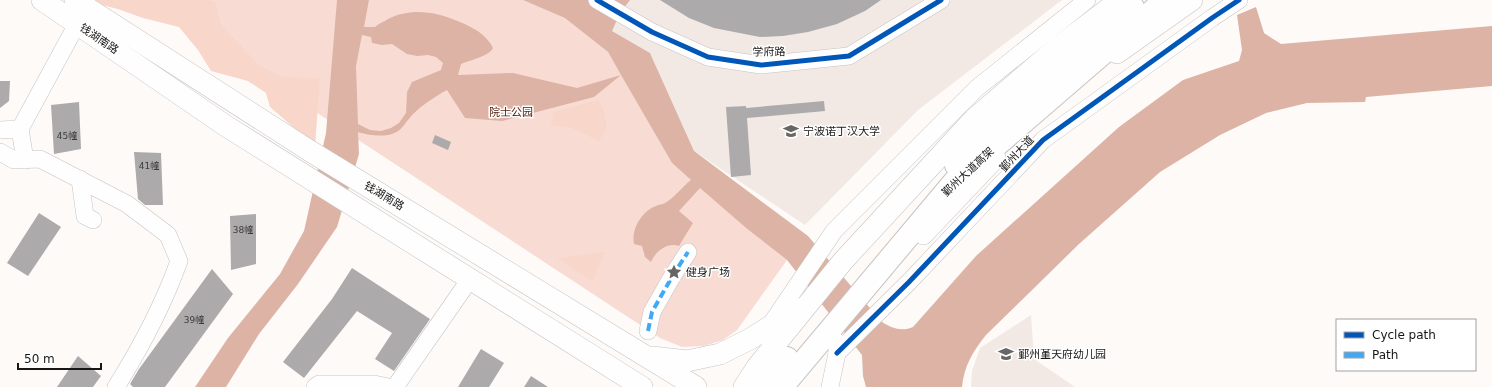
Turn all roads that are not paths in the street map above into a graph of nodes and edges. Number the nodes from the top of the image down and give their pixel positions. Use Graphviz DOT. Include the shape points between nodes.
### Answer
graph roads {
  1 [pos="42,0"];
  2 [pos="75,0"];
  3 [pos="597,0"];
  4 [pos="1087,0"];
  5 [pos="1120,0"];
  6 [pos="1142,0"];
  7 [pos="1165,0"];
  8 [pos="1192,0"];
  9 [pos="1239,0"];
  10 [pos="939,1"];
  11 [pos="77,24"];
  12 [pos="20,129"];
  13 [pos="0,130"];
  14 [pos="0,152"];
  15 [pos="24,160"];
  16 [pos="80,180"];
  17 [pos="93,220"];
  18 [pos="688,252"];
  19 [pos="470,279"];
  20 [pos="812,300"];
  21 [pos="770,326"];
  22 [pos="838,326"];
  23 [pos="648,331"];
  24 [pos="837,354"];
  25 [pos="644,356"];
  26 [pos="634,384"];
  27 [pos="116,387"];
  28 [pos="314,387"];
  29 [pos="388,387"];
  30 [pos="395,387"];
  31 [pos="696,387"];
  32 [pos="744,387"];
  33 [pos="762,387"];
  34 [pos="782,387"];
  35 [pos="794,387"];
  36 [pos="830,387"];
  1 -- 11 [label="main road, 钱湖南路"];
  2 -- 25 [label="main road, 钱湖南路" via="310,151"];
  3 -- 10 [label="street, 学府路" via="652,32 708,57 761,65 849,56"];
  4 -- 21 [label="street" via="977,88 834,231"];
  5 -- 20 [label="main road" via="1058,47 974,119 843,260"];
  6 -- 33 [label="highway, 鄞州大道高架" via="986,132"];
  7 -- 34 [label="highway, 鄞州大道高架" via="954,182"];
  8 -- 22 [label="main road, 鄞州大道" via="1088,73 991,161"];
  9 -- 24 [label="street, 鄞州大道" via="1043,140"];
  11 -- 12 [label="street"];
  11 -- 19 [label="main road, 钱湖南路" via="226,126"];
  12 -- 13 [label="street"];
  12 -- 15 [label="street"];
  14 -- 15 [label="street" via="14,160"];
  15 -- 16 [label="street" via="40,159"];
  16 -- 17 [label="street" via="85,216"];
  16 -- 27 [label="street" via="127,204 168,235 179,261 169,290 137,353"];
  18 -- 23 [label="street" via="652,312"];
  19 -- 26 [label="main road, 钱湖南路"];
  19 -- 30 [label="street"];
  20 -- 21 [label="main road"];
  20 -- 32 [label="main road"];
  21 -- 25 [label="main road" via="720,354 686,361"];
  22 -- 24 [label="street"];
  22 -- 35 [label="main road, 鄞州大道"];
  24 -- 36 [label="street"];
  25 -- 31 [label="main road, 钱湖南路"];
  28 -- 29 [label="street" via="319,384 374,384"];
}
